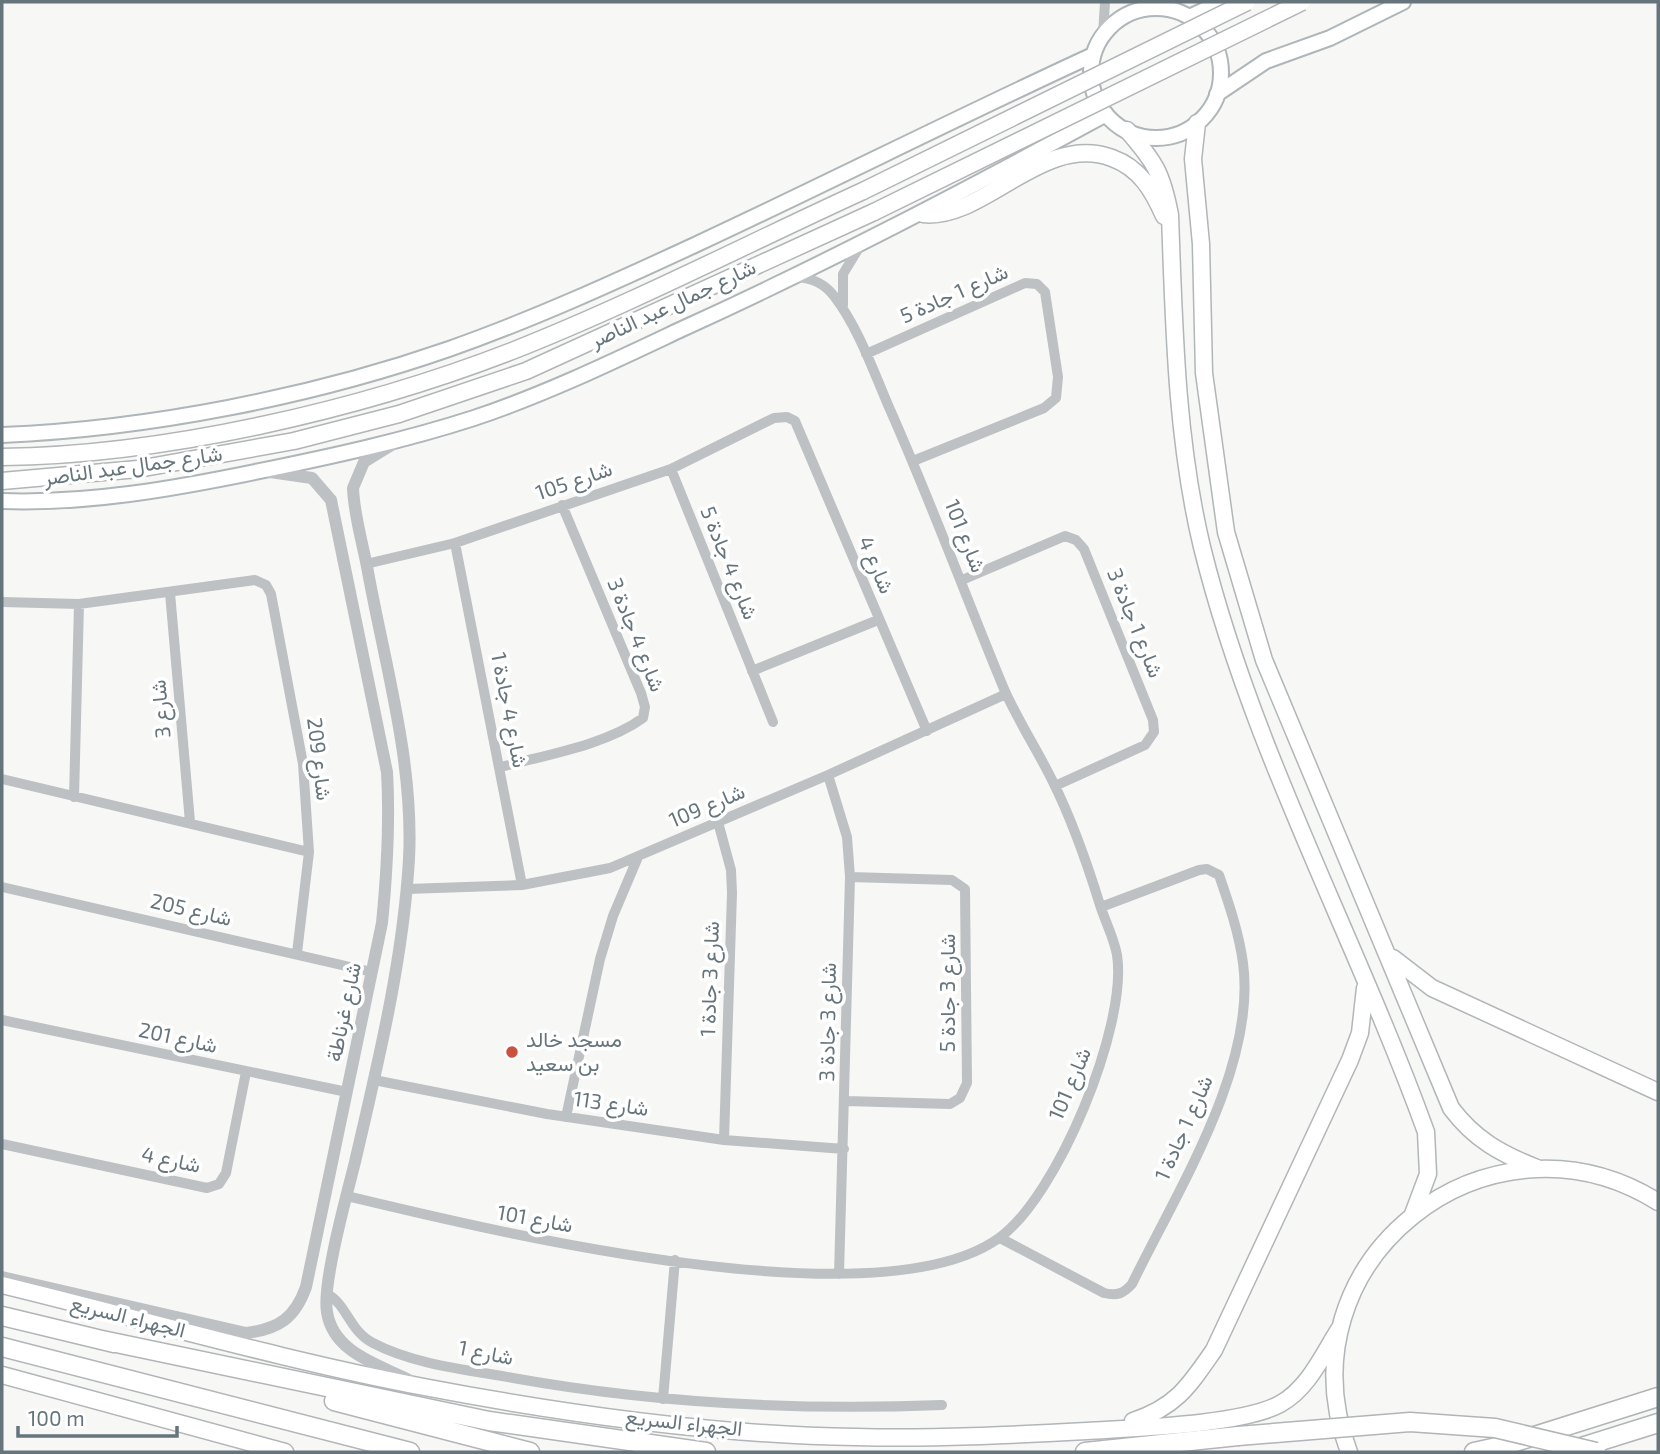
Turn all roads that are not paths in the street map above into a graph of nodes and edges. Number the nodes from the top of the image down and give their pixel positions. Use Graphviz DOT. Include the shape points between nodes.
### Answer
graph roads {
  1 [pos="1105,2"];
  2 [pos="1171,2"];
  3 [pos="1222,2"];
  4 [pos="1247,2"];
  5 [pos="1302,2"];
  6 [pos="1403,2"];
  7 [pos="1185,15"];
  8 [pos="1103,35"];
  9 [pos="1093,55"];
  10 [pos="1217,94"];
  11 [pos="1106,114"];
  12 [pos="1197,123"];
  13 [pos="1127,130"];
  14 [pos="923,214"];
  15 [pos="1171,243"];
  16 [pos="860,246"];
  17 [pos="796,277"];
  18 [pos="844,313"];
  19 [pos="866,354"];
  20 [pos="787,417"];
  21 [pos="2,435"];
  22 [pos="406,439"];
  23 [pos="2,457"];
  24 [pos="913,461"];
  25 [pos="671,469"];
  26 [pos="256,472"];
  27 [pos="2,481"];
  28 [pos="354,497"];
  29 [pos="2,501"];
  30 [pos="333,505"];
  31 [pos="562,505"];
  32 [pos="455,543"];
  33 [pos="366,564"];
  34 [pos="962,580"];
  35 [pos="170,593"];
  36 [pos="2,602"];
  37 [pos="79,604"];
  38 [pos="878,620"];
  39 [pos="752,671"];
  40 [pos="1006,694"];
  41 [pos="773,722"];
  42 [pos="928,731"];
  43 [pos="501,767"];
  44 [pos="828,775"];
  45 [pos="2,779"];
  46 [pos="1055,786"];
  47 [pos="408,794"];
  48 [pos="388,796"];
  49 [pos="74,797"];
  50 [pos="190,822"];
  51 [pos="718,822"];
  52 [pos="389,823"];
  53 [pos="409,825"];
  54 [pos="309,852"];
  55 [pos="638,857"];
  56 [pos="850,877"];
  57 [pos="522,885"];
  58 [pos="2,887"];
  59 [pos="407,889"];
  60 [pos="1101,907"];
  61 [pos="1387,951"];
  62 [pos="297,953"];
  63 [pos="372,972"];
  64 [pos="1366,982"];
  65 [pos="2,1020"];
  66 [pos="1417,1023"];
  67 [pos="1388,1035"];
  68 [pos="246,1072"];
  69 [pos="374,1080"];
  70 [pos="347,1092"];
  71 [pos="1658,1092"];
  72 [pos="846,1101"];
  73 [pos="566,1117"];
  74 [pos="724,1140"];
  75 [pos="2,1144"];
  76 [pos="844,1149"];
  77 [pos="1537,1168"];
  78 [pos="347,1196"];
  79 [pos="1658,1202"];
  80 [pos="1413,1213"];
  81 [pos="1000,1238"];
  82 [pos="675,1260"];
  83 [pos="839,1274"];
  84 [pos="2,1277"];
  85 [pos="2,1285"];
  86 [pos="306,1287"];
  87 [pos="327,1294"];
  88 [pos="2,1316"];
  89 [pos="1340,1328"];
  90 [pos="102,1340"];
  91 [pos="2,1347"];
  92 [pos="2,1375"];
  93 [pos="424,1387"];
  94 [pos="1658,1397"];
  95 [pos="663,1399"];
  96 [pos="942,1405"];
  97 [pos="1658,1423"];
  98 [pos="1105,1430"];
  99 [pos="375,1443"];
  100 [pos="285,1452"];
  101 [pos="395,1452"];
  102 [pos="410,1452"];
  103 [pos="530,1452"];
  104 [pos="706,1452"];
  105 [pos="1085,1452"];
  106 [pos="1349,1452"];
  107 [pos="1474,1452"];
  108 [pos="1565,1452"];
  109 [pos="1596,1452"];
  1 -- 8 [label="street"];
  2 -- 7 [label="street"];
  3 -- 7 [label="main road"];
  4 -- 23 [label="main road, شارع جمال عبد الناصر, bridge" via="863,191 513,350 398,390 213,433"];
  5 -- 27 [label="main road, شارع جمال عبد الناصر, bridge" via="874,212 526,371 399,414 294,441 138,469"];
  6 -- 10 [label="main road" via="1330,38 1266,61"];
  7 -- 8 [label="main road" via="1158,8 1134,12"];
  7 -- 10 [label="main road" via="1204,29 1215,46 1221,65"];
  8 -- 9 [label="main road"];
  9 -- 11 [label="main road" via="1092,86"];
  9 -- 21 [label="main road" via="595,291 449,349 343,382 231,407"];
  10 -- 12 [label="main road"];
  11 -- 13 [label="main road"];
  11 -- 14 [label="main road"];
  12 -- 13 [label="main road" via="1167,136"];
  12 -- 61 [label="main road" via="1193,159 1201,244 1204,373 1226,532 1264,660"];
  13 -- 15 [label="main road" via="1155,161 1165,187"];
  14 -- 15 [label="main road" via="950,211 1061,157 1098,154 1118,160 1143,179 1160,206"];
  14 -- 16 [label="main road"];
  15 -- 64 [label="main road" via="1181,417 1202,545 1251,703"];
  16 -- 17 [label="main road"];
  16 -- 18 [label="street, شارع 101" via="841,282"];
  17 -- 18 [label="street, شارع 101" via="828,289"];
  17 -- 22 [label="main road" via="535,395"];
  18 -- 19 [label="street, شارع 101"];
  19 -- 24 [label="street, شارع 101"];
  19 -- 24 [label="street, شارع 1 جادة 5" via="1025,283 1037,284 1045,292 1058,377 1056,398 1044,408"];
  20 -- 25 [label="street, شارع 105" via="774,418"];
  20 -- 38 [label="street, شارع 4" via="795,421"];
  22 -- 26 [label="main road"];
  22 -- 28 [label="street, شارع غرناطة" via="364,462 354,482"];
  24 -- 34 [label="street, شارع 101"];
  25 -- 31 [label="street, شارع 105"];
  25 -- 39 [label="street, شارع 4 جادة 5"];
  26 -- 29 [label="main road" via="131,494"];
  26 -- 30 [label="street, شارع غرناطة" via="312,478 326,490"];
  28 -- 30 [label="street" via="344,495"];
  28 -- 33 [label="street, شارع غرناطة"];
  30 -- 48 [label="street, شارع غرناطة"];
  31 -- 32 [label="street, شارع 105"];
  31 -- 43 [label="street, شارع 4 جادة 3" via="645,712 630,726 572,749"];
  32 -- 33 [label="street, شارع 105"];
  32 -- 43 [label="street, شارع 4 جادة 1"];
  33 -- 47 [label="street, شارع غرناطة"];
  34 -- 40 [label="street, شارع 101"];
  34 -- 46 [label="street, شارع 1 جادة 3" via="1065,536 1084,549 1154,732 1145,745"];
  35 -- 37 [label="street"];
  35 -- 50 [label="street, شارع 3"];
  35 -- 54 [label="street, شارع 209" via="255,580 271,594 303,764"];
  36 -- 37 [label="street"];
  37 -- 49 [label="street"];
  38 -- 39 [label="street"];
  38 -- 42 [label="street, شارع 4"];
  39 -- 41 [label="street, شارع 4 جادة 5"];
  40 -- 42 [label="street, شارع 109"];
  40 -- 46 [label="street, شارع 101"];
  42 -- 44 [label="street, شارع 109"];
  43 -- 57 [label="street, شارع 4 جادة 1"];
  44 -- 51 [label="street, شارع 109"];
  44 -- 56 [label="street, شارع 3 جادة 3" via="847,838"];
  45 -- 49 [label="street"];
  46 -- 60 [label="street, شارع 101"];
  47 -- 48 [label="street" via="398,799"];
  47 -- 53 [label="street, شارع غرناطة"];
  48 -- 52 [label="street, شارع غرناطة"];
  49 -- 50 [label="street"];
  50 -- 54 [label="street"];
  51 -- 55 [label="street, شارع 109"];
  51 -- 74 [label="street, شارع 3 جادة 1" via="732,893"];
  52 -- 53 [label="street" via="400,818"];
  52 -- 63 [label="street, شارع غرناطة" via="382,923"];
  53 -- 59 [label="street, شارع غرناطة"];
  54 -- 62 [label="street, شارع 209"];
  55 -- 57 [label="street, شارع 109" via="600,870"];
  55 -- 73 [label="street" via="600,959"];
  56 -- 72 [label="street, شارع 3 جادة 3"];
  56 -- 72 [label="street, شارع 3 جادة 5" via="952,880 965,889 967,1083 960,1098 950,1104"];
  57 -- 59 [label="street, شارع 109"];
  58 -- 62 [label="street, شارع 205"];
  59 -- 69 [label="street, شارع غرناطة"];
  60 -- 81 [label="street, شارع 101" via="1117,955 1115,1011 1101,1068 1037,1200"];
  60 -- 81 [label="street, شارع 1 جادة 1" via="1199,870 1219,875 1243,965 1241,1019 1223,1096 1125,1292 1104,1293"];
  61 -- 66 [label="main road"];
  61 -- 71 [label="main road" via="1432,988"];
  62 -- 63 [label="street, شارع 205"];
  63 -- 70 [label="street, شارع غرناطة"];
  64 -- 67 [label="main road"];
  64 -- 98 [label="main road" via="1356,1047 1214,1350 1171,1405"];
  65 -- 68 [label="street, شارع 201"];
  66 -- 67 [label="main road" via="1413,1034 1404,1040"];
  66 -- 77 [label="main road" via="1451,1108 1466,1129 1490,1147"];
  67 -- 80 [label="main road" via="1426,1132 1429,1153 1428,1174"];
  68 -- 70 [label="street, شارع 201"];
  68 -- 75 [label="street, شارع 4" via="226,1173 219,1184 207,1188"];
  69 -- 73 [label="street, شارع 113"];
  69 -- 78 [label="street, شارع غرناطة"];
  70 -- 86 [label="street, شارع غرناطة"];
  72 -- 76 [label="street, شارع 3 جادة 3"];
  73 -- 74 [label="street, شارع 113"];
  74 -- 76 [label="street, شارع 113"];
  76 -- 83 [label="street, شارع 3 جادة 3"];
  77 -- 79 [label="main road" via="1594,1174"];
  77 -- 80 [label="main road" via="1472,1181"];
  78 -- 82 [label="street, شارع 101" via="492,1231"];
  78 -- 87 [label="street, شارع غرناطة"];
  80 -- 89 [label="main road" via="1368,1265"];
  81 -- 83 [label="street, شارع 101" via="915,1271"];
  82 -- 83 [label="street, شارع 101"];
  82 -- 95 [label="street"];
  84 -- 86 [label="street, شارع غرناطة" via="246,1333 288,1320"];
  85 -- 93 [label="main road, الجهراء السريع"];
  86 -- 87 [label="street" via="313,1294"];
  87 -- 93 [label="street, شارع غرناطة" via="329,1320 339,1341"];
  87 -- 95 [label="street, شارع 1" via="337,1300 359,1335 394,1352 584,1392"];
  88 -- 90 [label="highway, الجهراء السريع"];
  89 -- 98 [label="main road, الجهراء السريع" via="1303,1387 1280,1404 1233,1418"];
  89 -- 106 [label="main road" via="1336,1401"];
  90 -- 103 [label="highway, الجهراء السريع"];
  90 -- 104 [label="highway" via="463,1416"];
  91 -- 99 [label="highway"];
  92 -- 100 [label="main road"];
  93 -- 98 [label="main road, الجهراء السريع" via="713,1428 852,1437"];
  94 -- 107 [label="highway, bridge"];
  95 -- 96 [label="street, شارع 1" via="725,1406 842,1409"];
  97 -- 108 [label="highway, bridge"];
  99 -- 101 [label="highway"];
  99 -- 102 [label="highway"];
  105 -- 109 [label="highway, bridge" via="1410,1422 1495,1429"];
}
